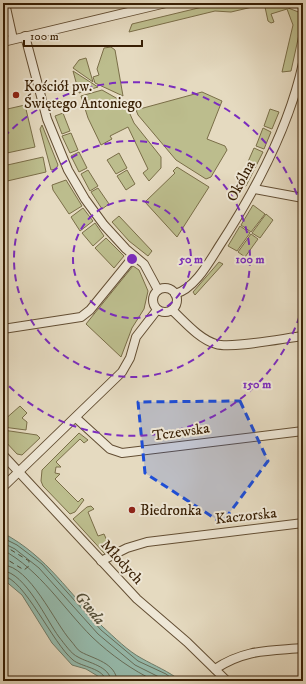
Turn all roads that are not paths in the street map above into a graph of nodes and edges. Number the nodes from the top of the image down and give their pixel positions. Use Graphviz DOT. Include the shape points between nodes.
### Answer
graph roads {
  1 [pos="5,3"];
  2 [pos="166,3"];
  3 [pos="25,36"];
  4 [pos="13,39"];
  5 [pos="3,42"];
  6 [pos="303,63"];
  7 [pos="254,189"];
  8 [pos="303,198"];
  9 [pos="134,256"];
  10 [pos="158,290"];
  11 [pos="175,294"];
  12 [pos="157,310"];
  13 [pos="172,310"];
  14 [pos="3,329"];
  15 [pos="303,336"];
  16 [pos="76,418"];
  17 [pos="303,431"];
  18 [pos="3,455"];
  19 [pos="21,470"];
  20 [pos="3,487"];
  21 [pos="303,523"];
  22 [pos="101,562"];
  23 [pos="303,648"];
  24 [pos="215,669"];
  25 [pos="227,681"];
  1 -- 4 [label="street"];
  2 -- 3 [label="street"];
  3 -- 4 [label="street"];
  3 -- 9 [label="street" via="47,119 68,170 104,226"];
  4 -- 5 [label="street"];
  6 -- 7 [label="street, Okólna" via="286,114"];
  7 -- 8 [label="street"];
  7 -- 11 [label="street, Okólna" via="200,274 185,289"];
  9 -- 10 [label="street" via="144,264"];
  9 -- 14 [label="street" via="90,310 81,317"];
  10 -- 11 [label="street" via="169,289"];
  10 -- 12 [label="street" via="152,300"];
  11 -- 13 [label="street" via="177,301"];
  12 -- 13 [label="street"];
  12 -- 16 [label="street" via="136,337 130,358 122,372"];
  13 -- 15 [label="street" via="203,337 217,344"];
  16 -- 17 [label="street, Tczewska" via="110,449 122,453"];
  16 -- 19 [label="street"];
  18 -- 19 [label="street, Młodych"];
  19 -- 20 [label="street"];
  19 -- 22 [label="street, Młodych"];
  21 -- 22 [label="street, Kaczorska" via="147,542 126,548"];
  22 -- 24 [label="street, Młodych" via="137,599"];
  23 -- 24 [label="street" via="244,654"];
  24 -- 25 [label="street, Młodych"];
}
